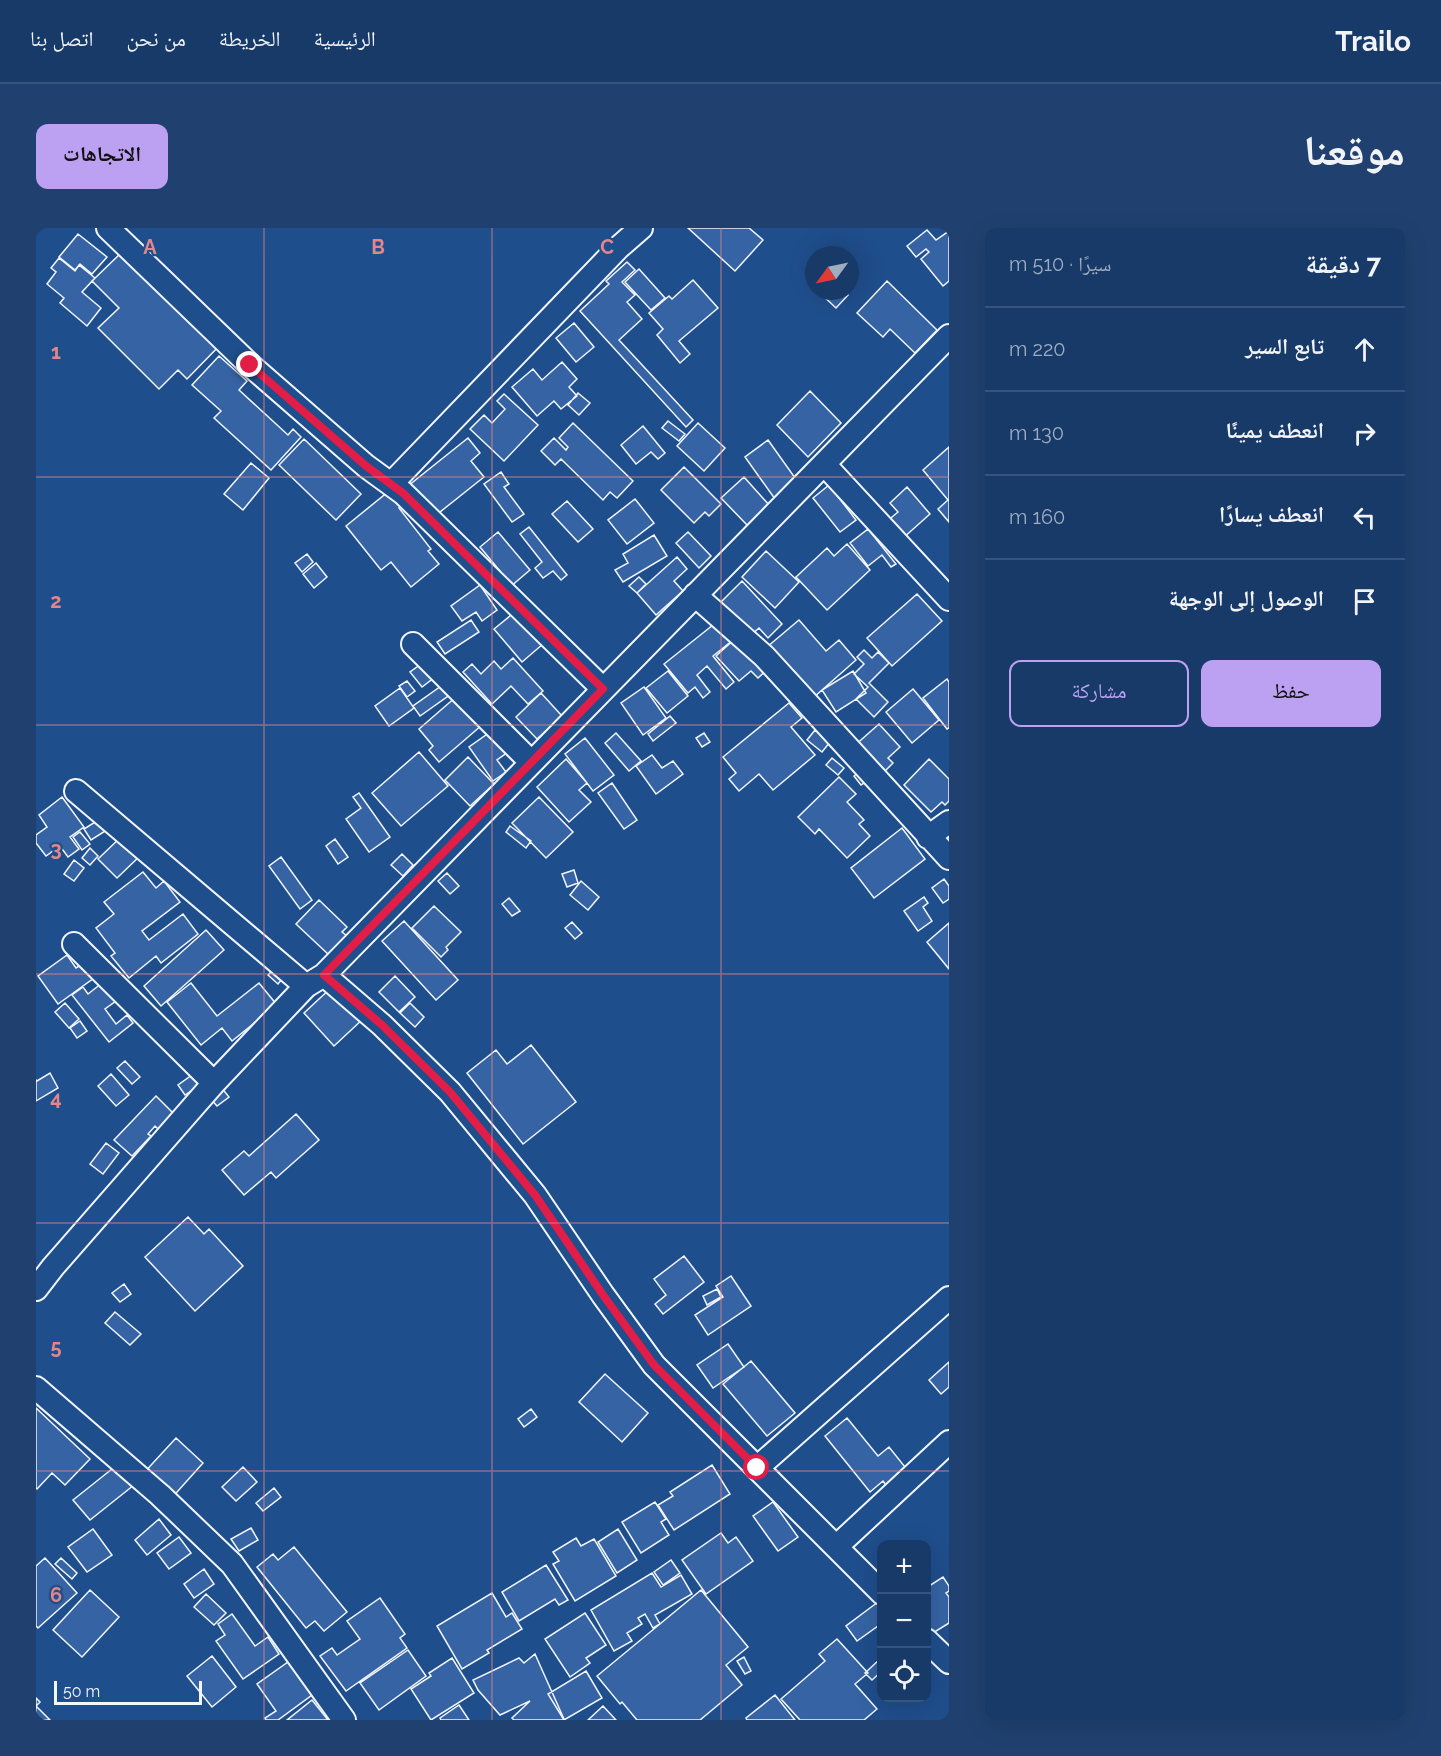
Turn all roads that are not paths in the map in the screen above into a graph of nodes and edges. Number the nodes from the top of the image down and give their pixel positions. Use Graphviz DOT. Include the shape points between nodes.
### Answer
graph roads {
  1 [pos="108,228"];
  2 [pos="641,228"];
  3 [pos="949,336"];
  4 [pos="824,464"];
  5 [pos="391,484"];
  6 [pos="695,595"];
  7 [pos="949,599"];
  8 [pos="413,644"];
  9 [pos="603,689"];
  10 [pos="531,762"];
  11 [pos="76,791"];
  12 [pos="949,822"];
  13 [pos="928,837"];
  14 [pos="949,858"];
  15 [pos="74,944"];
  16 [pos="315,980"];
  17 [pos="214,1083"];
  18 [pos="36,1289"];
  19 [pos="949,1298"];
  20 [pos="36,1388"];
  21 [pos="949,1442"];
  22 [pos="757,1468"];
  23 [pos="836,1546"];
  24 [pos="877,1588"];
  25 [pos="344,1720"];
  1 -- 5 [label="street" via="250,365"];
  2 -- 5 [label="street"];
  3 -- 4 [label="street"];
  4 -- 6 [label="street"];
  4 -- 7 [label="street"];
  5 -- 9 [label="street"];
  6 -- 9 [label="street"];
  6 -- 13 [label="street" via="764,656"];
  8 -- 10 [label="street"];
  9 -- 10 [label="street"];
  10 -- 16 [label="street"];
  11 -- 16 [label="street"];
  12 -- 13 [label="street"];
  13 -- 14 [label="street"];
  15 -- 17 [label="street"];
  16 -- 17 [label="street"];
  16 -- 22 [label="street" via="382,1025 450,1092 535,1195 654,1365"];
  17 -- 18 [label="street"];
  19 -- 22 [label="street"];
  20 -- 25 [label="street" via="160,1495 232,1564"];
  21 -- 23 [label="street"];
  22 -- 23 [label="street"];
  23 -- 24 [label="street"];
}
